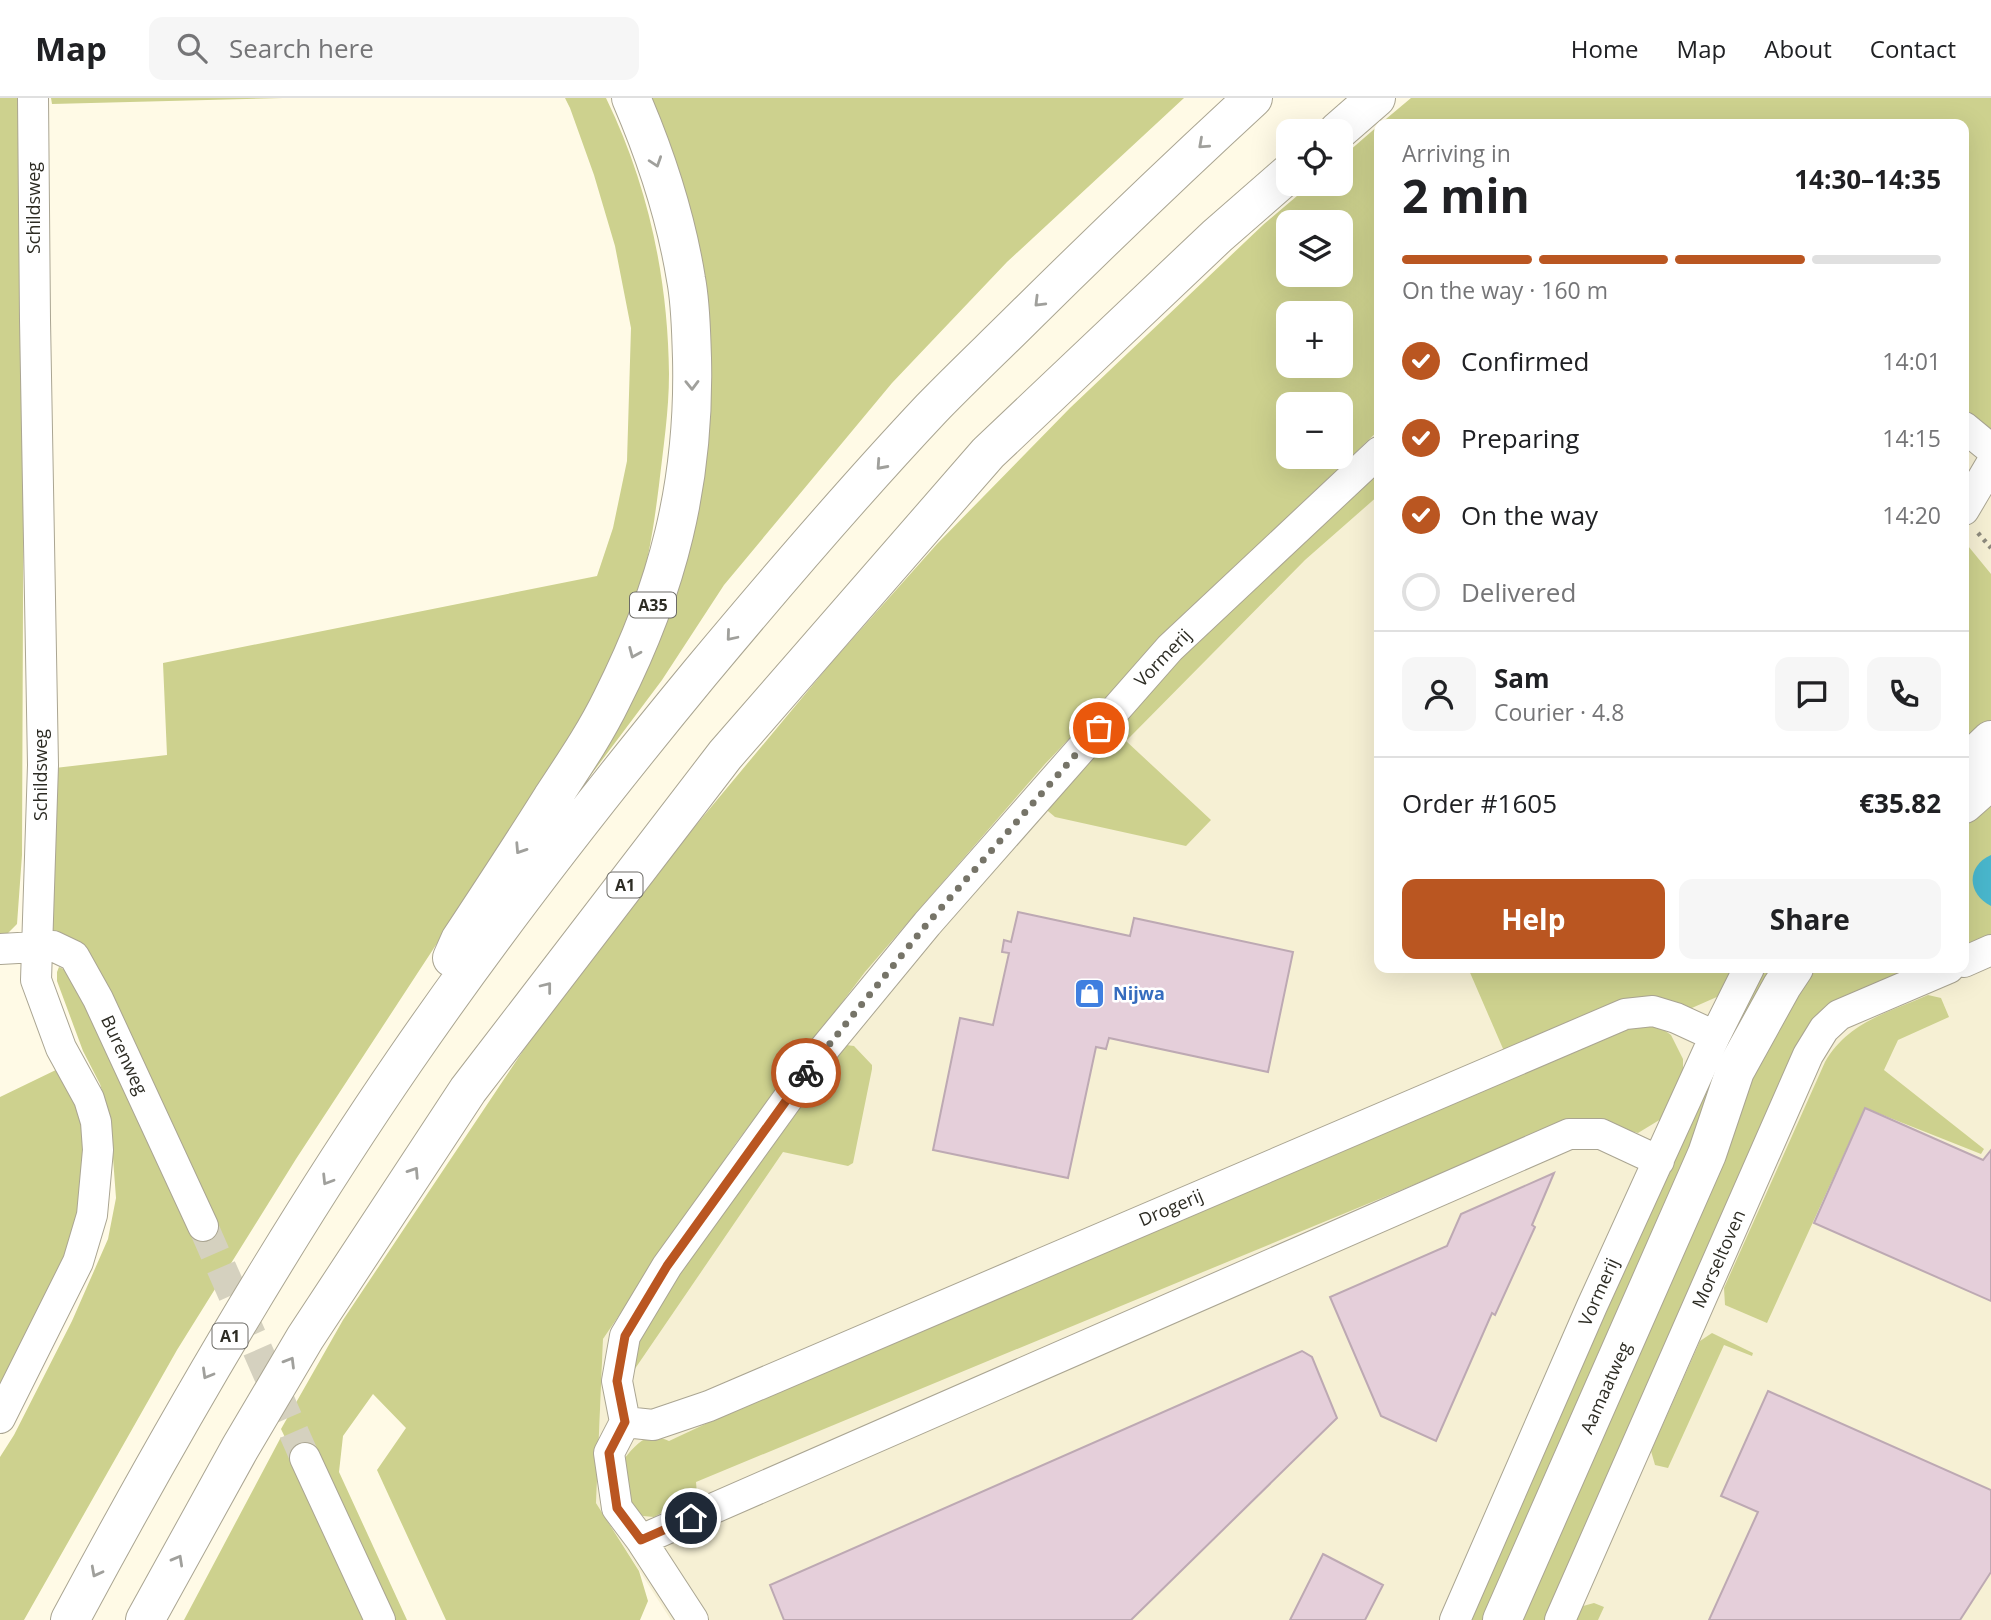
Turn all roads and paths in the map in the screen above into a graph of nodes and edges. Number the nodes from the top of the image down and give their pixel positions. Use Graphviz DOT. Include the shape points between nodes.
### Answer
graph roads {
  1 [pos="33,98"];
  2 [pos="631,98"];
  3 [pos="1254,98"];
  4 [pos="1376,98"];
  5 [pos="1352,119"];
  6 [pos="1276,184"];
  7 [pos="1969,432"];
  8 [pos="1991,449"];
  9 [pos="1374,457"];
  10 [pos="1991,464"];
  11 [pos="1969,501"];
  12 [pos="1991,740"];
  13 [pos="1969,761"];
  14 [pos="1991,780"];
  15 [pos="1969,800"];
  16 [pos="37,948"];
  17 [pos="0,949"];
  18 [pos="1991,950"];
  19 [pos="1969,960"];
  20 [pos="1746,973"];
  21 [pos="1791,973"];
  22 [pos="1818,973"];
  23 [pos="1937,973"];
  24 [pos="1715,1036"];
  25 [pos="404,1061"];
  26 [pos="1707,1154"];
  27 [pos="1659,1161"];
  28 [pos="202,1226"];
  29 [pos="0,1418"];
  30 [pos="625,1422"];
  31 [pos="305,1458"];
  32 [pos="641,1540"];
  33 [pos="70,1620"];
  34 [pos="145,1620"];
  35 [pos="380,1620"];
  36 [pos="693,1620"];
  37 [pos="1455,1620"];
  38 [pos="1502,1620"];
  39 [pos="1560,1620"];
  1 -- 16 [label="street, Schildsweg" via="43,765"];
  2 -- 25 [label="main road, A35, one-way" via="658,169 687,281 693,400 680,513 651,611 611,701 460,940"];
  3 -- 25 [label="main road, A1, one-way" via="1151,191 932,408 772,586 622,768"];
  4 -- 5 [label="main road"];
  34 -- 6 [label="main road, A1, one-way" via="304,1338 468,1090 725,755 988,453"];
  7 -- 8 [label="street"];
  9 -- 30 [label="street, Vormerij" via="1170,648 943,905 820,1054 667,1266 625,1336 617,1381"];
  10 -- 11 [label="street"];
  12 -- 13 [label="main road"];
  14 -- 15 [label="main road"];
  16 -- 17 [label="street, Burenweg"];
  16 -- 28 [label="street, Burenweg" via="63,949 81,965"];
  16 -- 29 [label="street, Schildsweg" via="36,980 61,1048 89,1099 99,1150 92,1215 78,1262"];
  18 -- 19 [label="street"];
  20 -- 24 [label="street, Vormerij"];
  21 -- 26 [label="main road, Aamaatweg" via="1735,1071"];
  22 -- 26 [label="main road, Aamaatweg" via="1794,1005"];
  23 -- 39 [label="street, Morseltoven" via="1839,1015 1808,1055"];
  24 -- 27 [label="street, Vormerij"];
  24 -- 30 [label="street, Drogerij" via="1653,1011 1625,1014 709,1406 653,1425"];
  25 -- 33 [label="main road, A1, one-way" via="212,1366"];
  26 -- 38 [label="main road, Aamaatweg"];
  27 -- 32 [label="street" via="1601,1134 1569,1135"];
  27 -- 37 [label="street, Vormerij"];
  30 -- 32 [label="street" via="609,1453 617,1508"];
  31 -- 35 [label="street"];
  32 -- 36 [label="street"];
}
